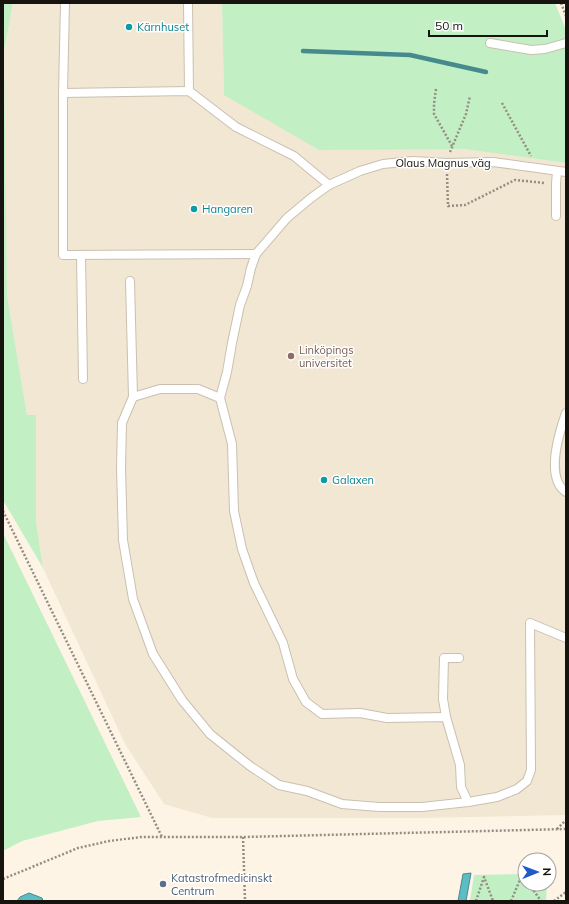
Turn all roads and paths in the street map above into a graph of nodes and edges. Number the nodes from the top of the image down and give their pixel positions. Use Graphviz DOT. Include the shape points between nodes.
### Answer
graph roads {
  1 [pos="65,3"];
  2 [pos="188,3"];
  3 [pos="561,3"];
  4 [pos="566,16"];
  5 [pos="566,43"];
  6 [pos="490,44"];
  7 [pos="436,89"];
  8 [pos="190,91"];
  9 [pos="63,93"];
  10 [pos="470,96"];
  11 [pos="502,103"];
  12 [pos="452,146"];
  13 [pos="447,163"];
  14 [pos="538,169"];
  15 [pos="557,171"];
  16 [pos="566,172"];
  17 [pos="556,184"];
  18 [pos="329,185"];
  19 [pos="556,216"];
  20 [pos="256,254"];
  21 [pos="81,255"];
  22 [pos="130,282"];
  23 [pos="83,379"];
  24 [pos="133,397"];
  25 [pos="220,398"];
  26 [pos="566,413"];
  27 [pos="566,492"];
  28 [pos="3,510"];
  29 [pos="566,638"];
  30 [pos="460,658"];
  31 [pos="446,717"];
  32 [pos="468,802"];
  33 [pos="566,820"];
  34 [pos="557,829"];
  35 [pos="566,829"];
  36 [pos="162,837"];
  37 [pos="243,837"];
  38 [pos="3,879"];
  39 [pos="517,886"];
  40 [pos="535,892"];
  41 [pos="566,892"];
  42 [pos="244,901"];
  43 [pos="476,901"];
  44 [pos="493,901"];
  45 [pos="511,901"];
  46 [pos="541,901"];
  47 [pos="554,901"];
  1 -- 9 [label="lane"];
  2 -- 8 [label="lane"];
  3 -- 4 [label="path"];
  5 -- 6 [label="lane" via="531,50"];
  7 -- 12 [label="path" via="434,114"];
  8 -- 9 [label="lane"];
  8 -- 18 [label="lane" via="236,127 294,156"];
  9 -- 21 [label="lane" via="63,255"];
  10 -- 12 [label="path" via="466,114"];
  11 -- 14 [label="path"];
  12 -- 13 [label="path"];
  13 -- 14 [label="lane, Olaus Magnus väg" via="492,162"];
  13 -- 17 [label="path" via="448,206 465,205 516,180"];
  13 -- 18 [label="lane, Olaus Magnus väg" via="413,161 383,164"];
  14 -- 15 [label="lane, Olaus Magnus väg"];
  15 -- 16 [label="lane, Olaus Magnus väg"];
  15 -- 17 [label="lane"];
  17 -- 19 [label="lane"];
  18 -- 20 [label="lane, Olaus Magnus väg" via="287,218"];
  20 -- 21 [label="lane"];
  20 -- 25 [label="lane" via="240,306"];
  21 -- 23 [label="lane"];
  22 -- 24 [label="lane"];
  24 -- 25 [label="lane" via="160,389 198,389"];
  24 -- 32 [label="lane" via="122,423 121,468 123,540 133,599 153,654 182,700 210,734 279,785 307,791 342,804 422,807"];
  25 -- 31 [label="lane" via="232,444 234,511 242,548 254,583 283,643 293,679 306,702 322,714 360,713 387,718"];
  26 -- 27 [label="lane" via="559,432 554,469 558,485"];
  28 -- 36 [label="path"];
  29 -- 32 [label="lane" via="530,623 531,770 527,781 517,789 497,797"];
  30 -- 31 [label="lane" via="444,658 443,699"];
  31 -- 32 [label="lane" via="460,765 461,787"];
  33 -- 34 [label="path"];
  34 -- 35 [label="path"];
  34 -- 37 [label="path"];
  36 -- 37 [label="path"];
  36 -- 38 [label="path" via="117,840 78,848"];
  37 -- 42 [label="path"];
  39 -- 45 [label="path"];
  40 -- 46 [label="path"];
  41 -- 47 [label="path"];
  43 -- 44 [label="path" via="484,877"];
}
